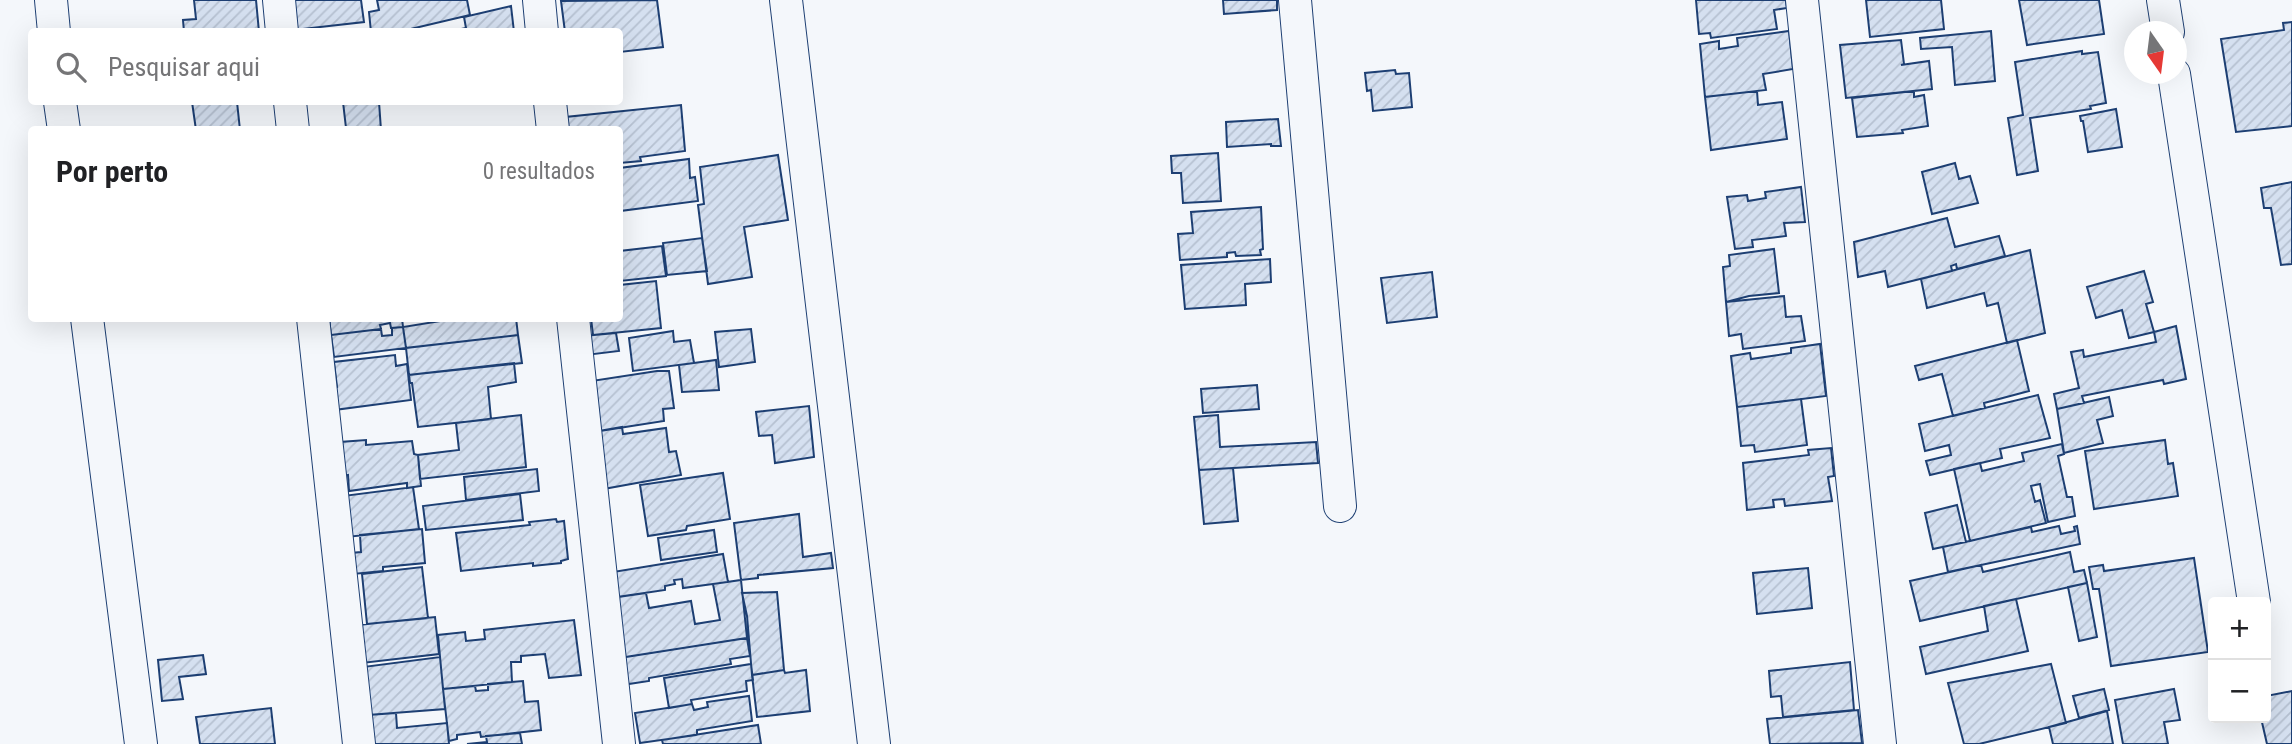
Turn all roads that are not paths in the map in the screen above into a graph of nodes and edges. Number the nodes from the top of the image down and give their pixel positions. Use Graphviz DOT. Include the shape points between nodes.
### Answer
graph roads {
  1 [pos="51,0"];
  2 [pos="279,0"];
  3 [pos="539,0"];
  4 [pos="786,0"];
  5 [pos="1295,0"];
  6 [pos="1802,0"];
  7 [pos="2163,0"];
  8 [pos="2166,21"];
  9 [pos="54,28"];
  10 [pos="282,28"];
  11 [pos="542,28"];
  12 [pos="2176,84"];
  13 [pos="60,105"];
  14 [pos="290,105"];
  15 [pos="550,105"];
  16 [pos="63,126"];
  17 [pos="293,126"];
  18 [pos="553,126"];
  19 [pos="88,322"];
  20 [pos="313,322"];
  21 [pos="573,322"];
  22 [pos="1340,506"];
  23 [pos="2253,597"];
  24 [pos="141,744"];
  25 [pos="359,744"];
  26 [pos="619,744"];
  27 [pos="874,744"];
  28 [pos="1880,744"];
  1 -- 9 [label="street"];
  2 -- 10 [label="street"];
  3 -- 11 [label="street"];
  4 -- 27 [label="street"];
  5 -- 22 [label="street"];
  6 -- 28 [label="street"];
  7 -- 8 [label="street"];
  12 -- 23 [label="street"];
  13 -- 16 [label="street"];
  14 -- 17 [label="street"];
  15 -- 18 [label="street"];
  19 -- 24 [label="street"];
  20 -- 25 [label="street"];
  21 -- 26 [label="street"];
}
